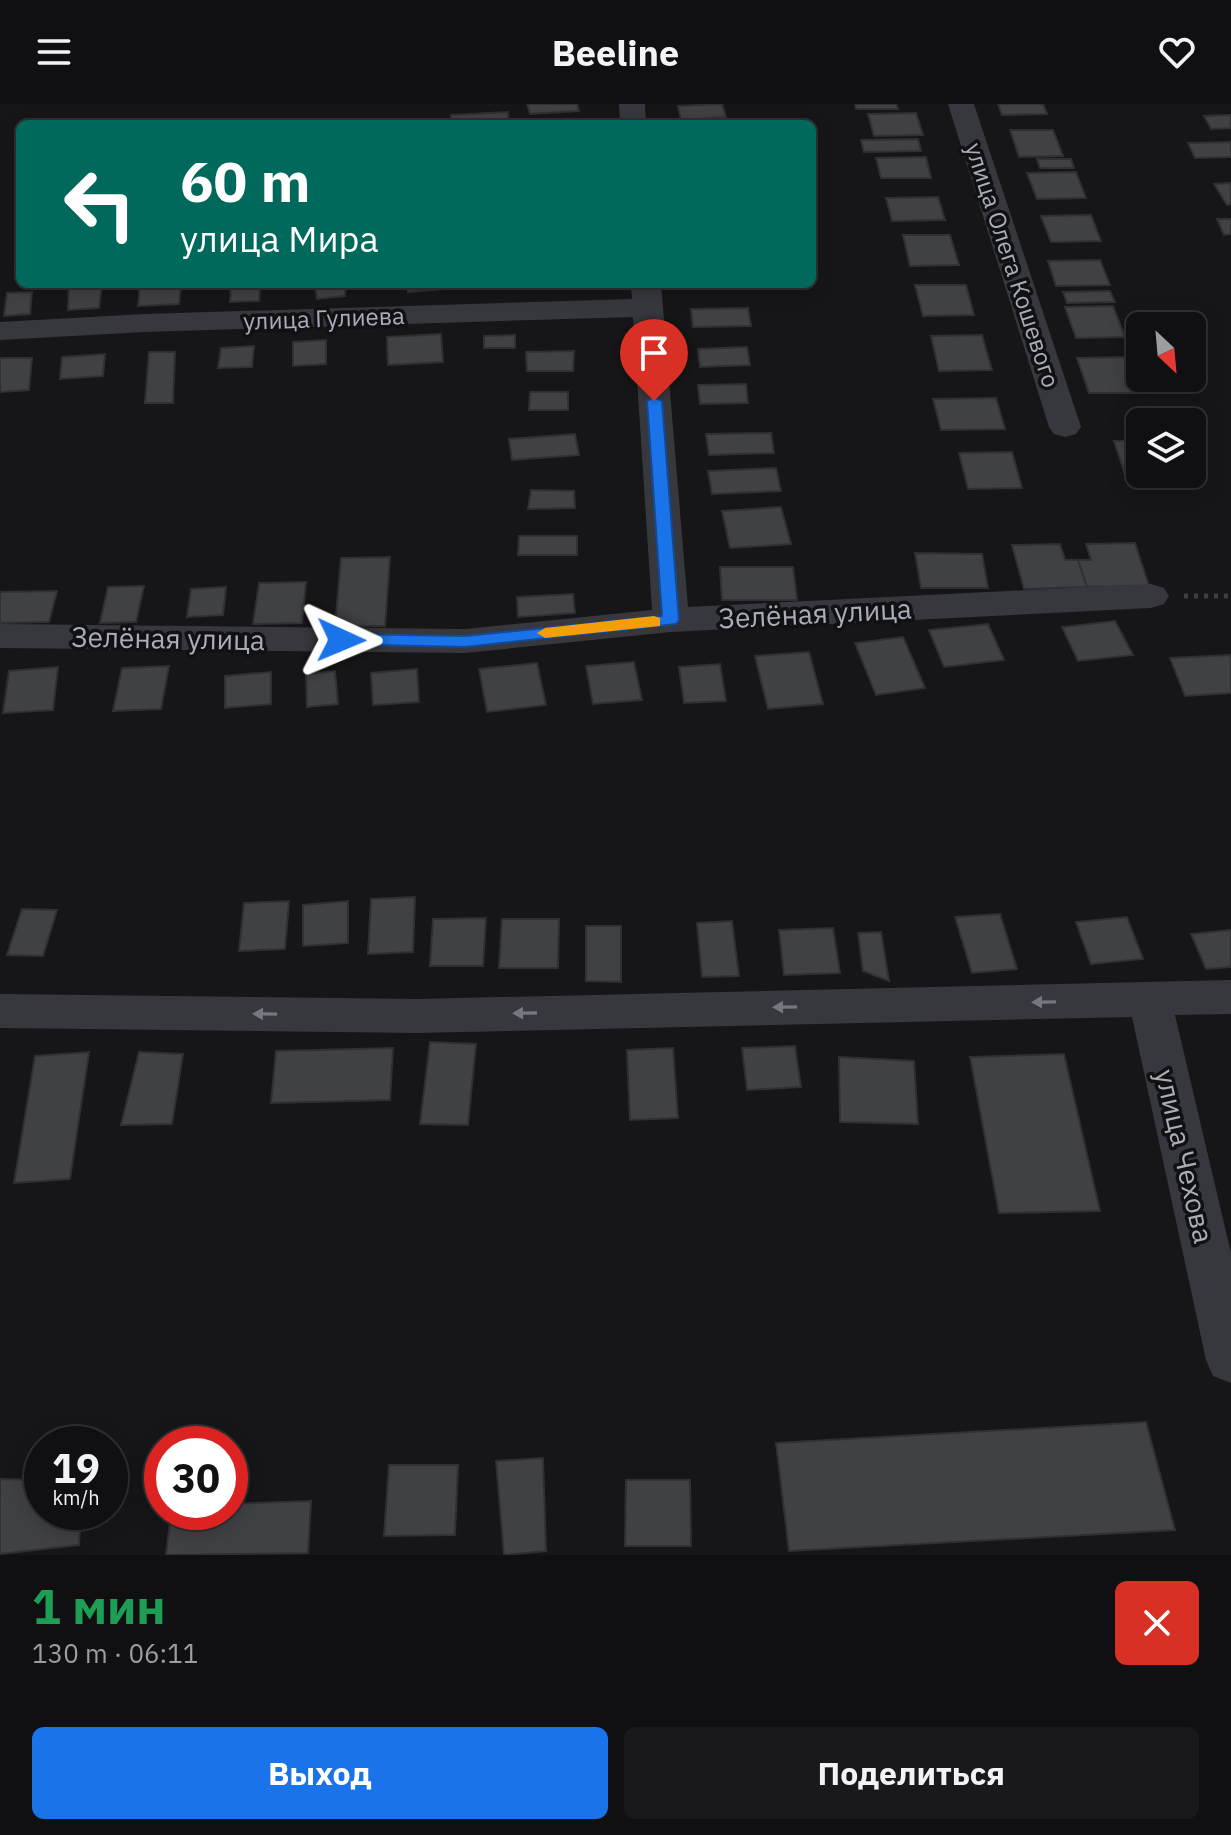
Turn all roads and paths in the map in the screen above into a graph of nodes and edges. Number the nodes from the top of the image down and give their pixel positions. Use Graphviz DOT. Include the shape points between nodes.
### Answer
graph roads {
  1 [pos="961,104"];
  2 [pos="646,296"];
  3 [pos="0,331"];
  4 [pos="1065,427"];
  5 [pos="1151,596"];
  6 [pos="1231,596"];
  7 [pos="671,620"];
  8 [pos="0,636"];
  9 [pos="1231,997"];
  10 [pos="1129,999"];
  11 [pos="0,1011"];
  12 [pos="1231,1360"];
  1 -- 4 [label="street, улица Олега Кошевого"];
  2 -- 3 [label="street, улица Гулиева"];
  2 -- 7 [label="street"];
  5 -- 6 [label="path"];
  5 -- 7 [label="street, Зелёная улица"];
  7 -- 8 [label="street, Зелёная улица" via="465,641"];
  9 -- 10 [label="street"];
  10 -- 11 [label="street, one-way" via="417,1016"];
  10 -- 12 [label="street, улица Чехова"];
}
